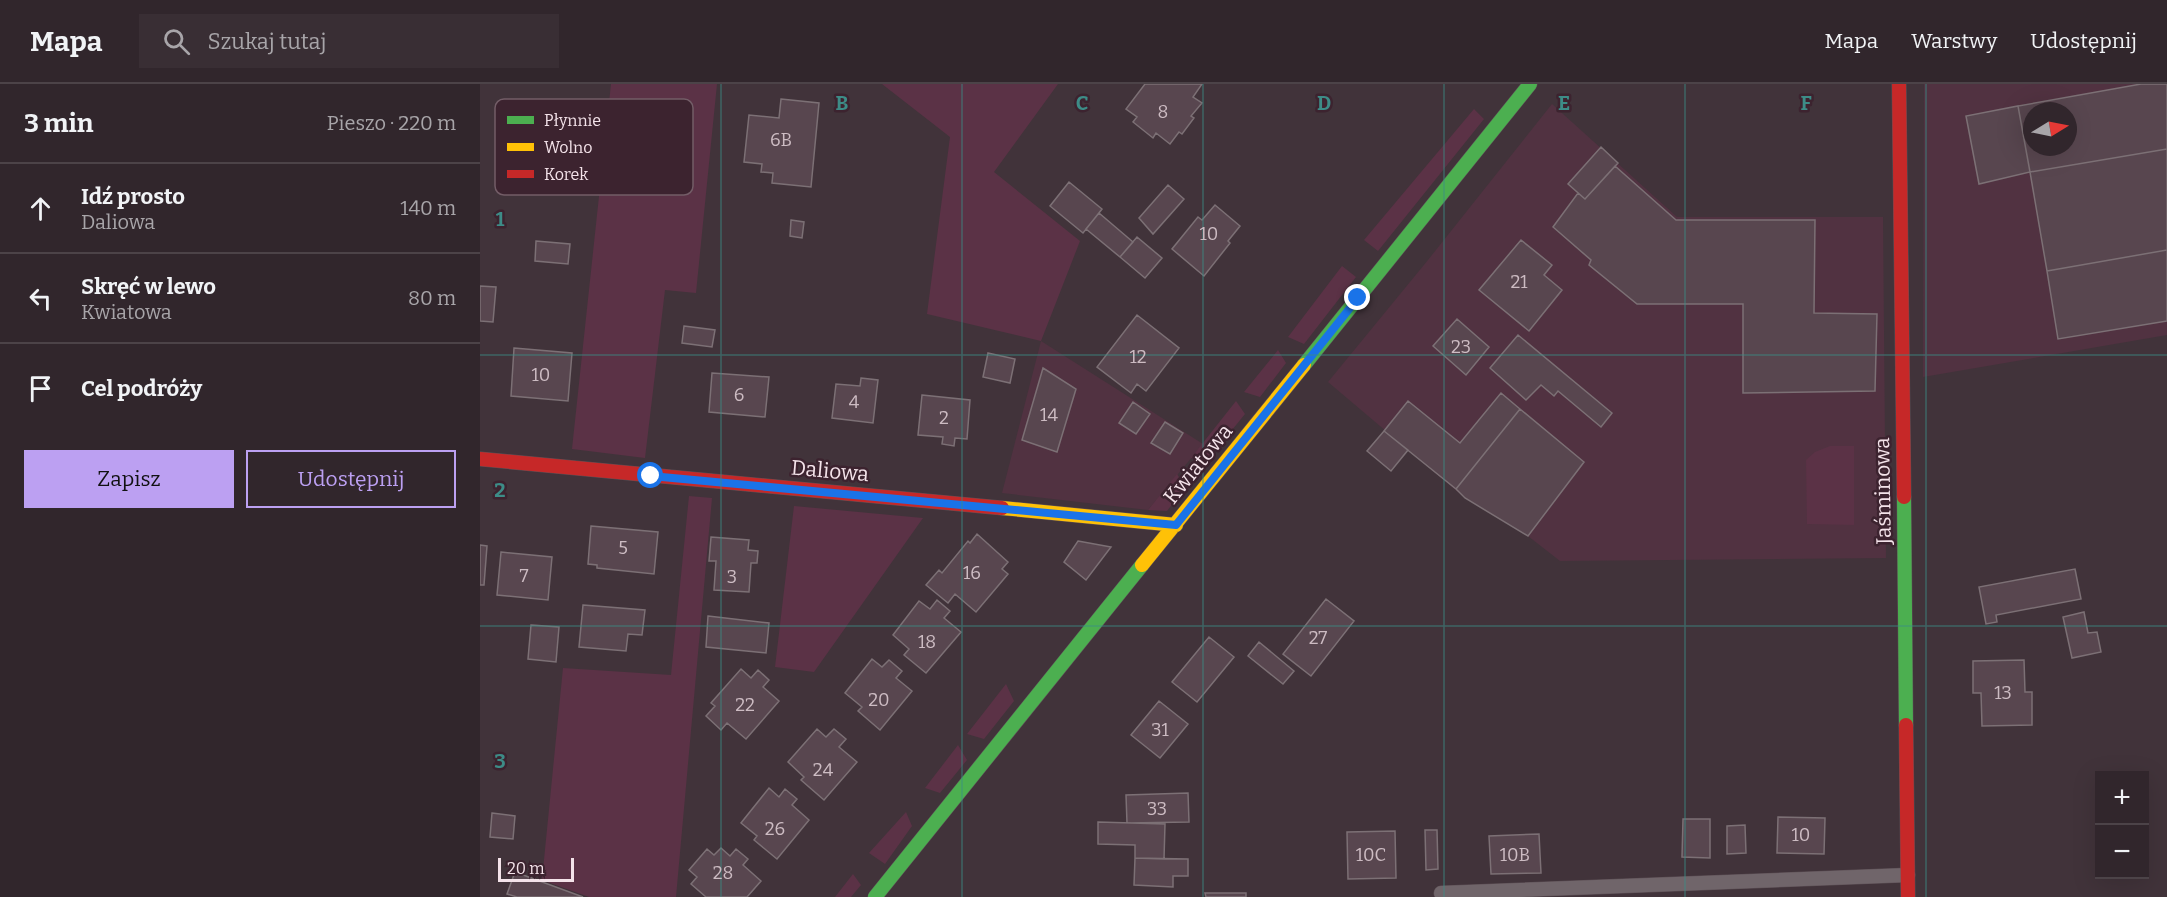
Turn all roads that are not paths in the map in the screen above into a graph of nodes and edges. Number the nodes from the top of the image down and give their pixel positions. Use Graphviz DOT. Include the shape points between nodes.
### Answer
graph roads {
  1 [pos="1530,84"];
  2 [pos="1899,84"];
  3 [pos="480,459"];
  4 [pos="1176,525"];
  5 [pos="1908,874"];
  6 [pos="1441,893"];
  7 [pos="875,897"];
  8 [pos="1908,897"];
  1 -- 4 [label="street, Kwiatowa"];
  2 -- 5 [label="street, Jaśminowa"];
  3 -- 4 [label="street, Daliowa"];
  4 -- 7 [label="street, Kwiatowa"];
  5 -- 6 [label="lane"];
  5 -- 8 [label="street, Jaśminowa"];
}
